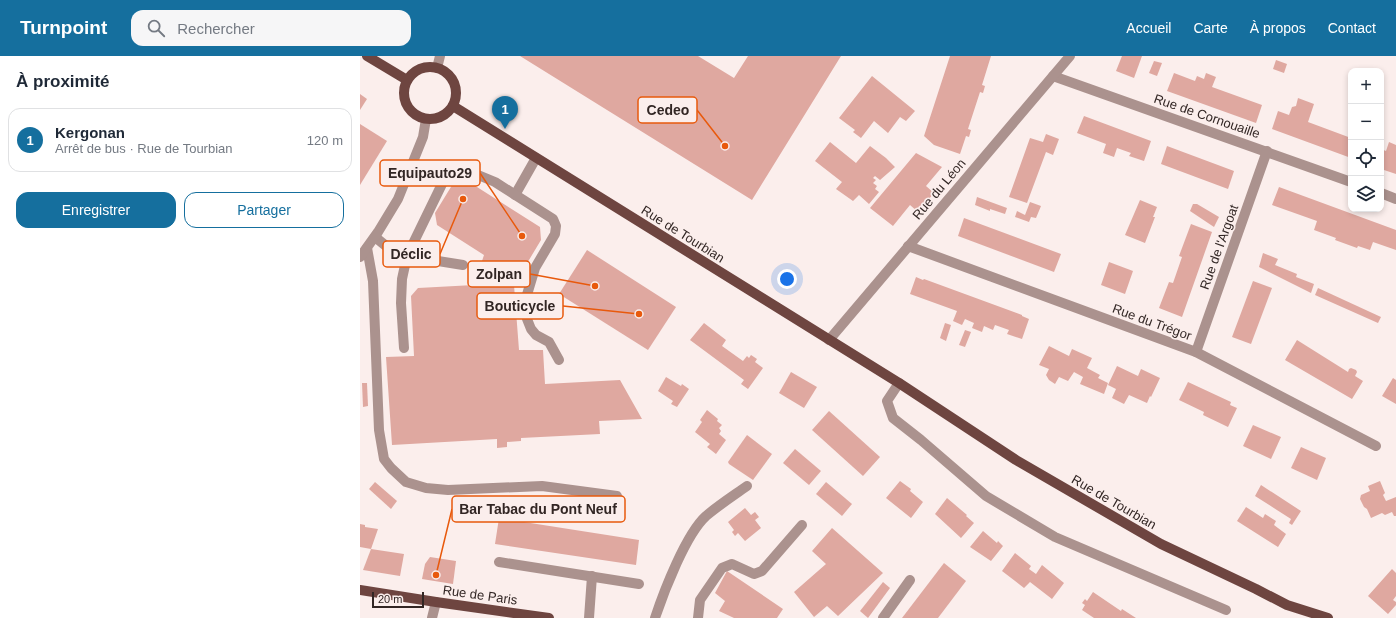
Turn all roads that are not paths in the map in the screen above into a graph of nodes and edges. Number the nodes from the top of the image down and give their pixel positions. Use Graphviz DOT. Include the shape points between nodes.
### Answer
graph roads {
  1 [pos="367,56"];
  2 [pos="440,56"];
  3 [pos="1070,56"];
  4 [pos="437,68"];
  5 [pos="1053,76"];
  6 [pos="407,80"];
  7 [pos="453,106"];
  8 [pos="426,119"];
  9 [pos="1267,151"];
  10 [pos="536,158"];
  11 [pos="1348,181"];
  12 [pos="1384,194"];
  13 [pos="515,195"];
  14 [pos="1396,199"];
  15 [pos="375,236"];
  16 [pos="908,246"];
  17 [pos="367,248"];
  18 [pos="407,256"];
  19 [pos="360,257"];
  20 [pos="463,265"];
  21 [pos="829,340"];
  22 [pos="404,348"];
  23 [pos="1196,352"];
  24 [pos="559,360"];
  25 [pos="899,383"];
  26 [pos="1376,446"];
  27 [pos="746,486"];
  28 [pos="617,496"];
  29 [pos="802,525"];
  30 [pos="499,562"];
  31 [pos="592,576"];
  32 [pos="910,580"];
  33 [pos="639,584"];
  34 [pos="360,590"];
  35 [pos="436,602"];
  36 [pos="1287,605"];
  37 [pos="1226,610"];
  38 [pos="432,618"];
  39 [pos="549,618"];
  40 [pos="589,618"];
  41 [pos="655,618"];
  42 [pos="698,618"];
  43 [pos="883,618"];
  44 [pos="1308,618"];
  45 [pos="1328,618"];
  1 -- 6 [label="main road"];
  2 -- 4 [label="street"];
  3 -- 5 [label="street, Rue du Léon"];
  4 -- 6 [label="main road" via="420,69"];
  4 -- 7 [label="main road" via="444,70 453,80 456,93"];
  5 -- 9 [label="street, Rue de Cornouaille"];
  5 -- 16 [label="street, Rue du Léon"];
  6 -- 8 [label="main road" via="404,94 408,108"];
  7 -- 8 [label="main road" via="440,118"];
  7 -- 10 [label="main road, Rue de Tourbian"];
  8 -- 15 [label="street" via="423,137 398,200"];
  9 -- 11 [label="street, Rue de Cornouaille"];
  9 -- 23 [label="street, Rue de l'Argoat"];
  10 -- 13 [label="street"];
  10 -- 21 [label="main road, Rue de Tourbian"];
  12 -- 14 [label="street"];
  13 -- 18 [label="street" via="495,182 466,170 454,170 442,184"];
  13 -- 24 [label="street" via="553,219 556,226 555,234 536,268 526,298 527,319 531,329 549,342"];
  15 -- 17 [label="street"];
  15 -- 18 [label="street" via="391,250"];
  16 -- 21 [label="street, Rue du Léon"];
  16 -- 23 [label="street, Rue du Trégor"];
  17 -- 19 [label="street"];
  17 -- 28 [label="street" via="373,281 379,430 384,459 391,468 406,482 426,488 448,490 542,486"];
  18 -- 20 [label="street"];
  18 -- 22 [label="street" via="402,279 401,303"];
  21 -- 25 [label="main road, Rue de Tourbian"];
  23 -- 26 [label="street, Rue du Trégor"];
  25 -- 36 [label="main road, Rue de Tourbian" via="1016,460 1161,544"];
  25 -- 37 [label="street" via="887,401 893,418 986,496 1055,537"];
  27 -- 41 [label="street" via="706,516 695,529"];
  29 -- 42 [label="street" via="762,571 754,574 732,564 722,568 700,600"];
  30 -- 31 [label="street"];
  31 -- 33 [label="street"];
  31 -- 40 [label="street"];
  32 -- 43 [label="street"];
  34 -- 35 [label="main road, Rue de Paris"];
  35 -- 38 [label="street"];
  35 -- 39 [label="main road, Rue de Paris"];
  36 -- 44 [label="main road"];
  36 -- 45 [label="main road, Rue de Tourbian"];
}
